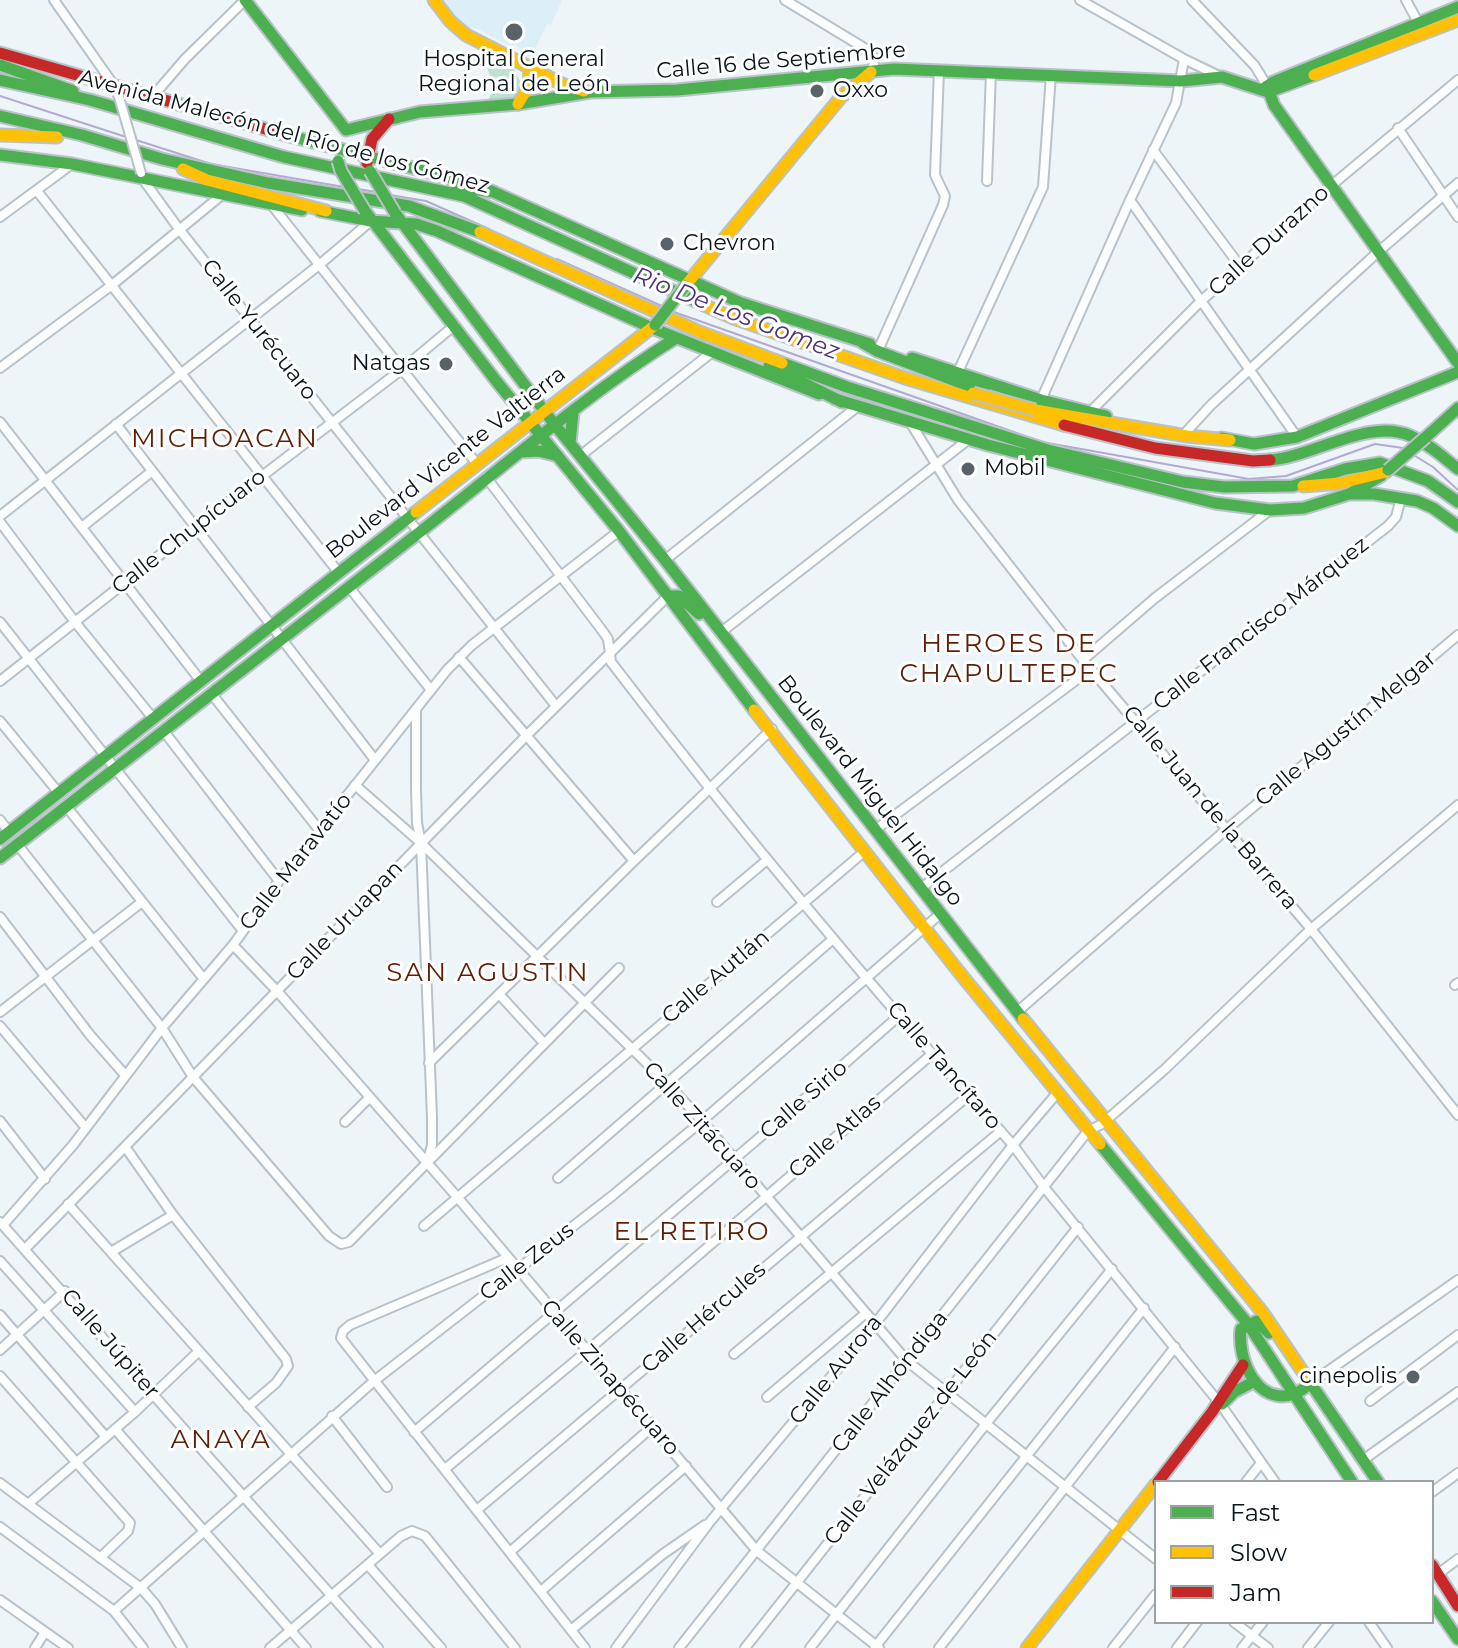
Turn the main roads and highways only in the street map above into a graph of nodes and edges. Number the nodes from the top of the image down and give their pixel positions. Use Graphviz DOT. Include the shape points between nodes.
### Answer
graph roads {
  1 [pos="245,0"];
  2 [pos="434,0"];
  3 [pos="1458,7"];
  4 [pos="1458,20"];
  5 [pos="1,55"];
  6 [pos="530,67"];
  7 [pos="871,72"];
  8 [pos="0,80"];
  9 [pos="1265,89"];
  10 [pos="590,92"];
  11 [pos="90,100"];
  12 [pos="518,104"];
  13 [pos="0,116"];
  14 [pos="390,119"];
  15 [pos="346,130"];
  16 [pos="0,135"];
  17 [pos="110,143"];
  18 [pos="0,155"];
  19 [pos="340,155"];
  20 [pos="368,158"];
  21 [pos="162,159"];
  22 [pos="373,174"];
  23 [pos="494,192"];
  24 [pos="326,211"];
  25 [pos="368,216"];
  26 [pos="398,218"];
  27 [pos="451,237"];
  28 [pos="429,259"];
  29 [pos="687,283"];
  30 [pos="654,326"];
  31 [pos="778,334"];
  32 [pos="676,338"];
  33 [pos="638,340"];
  34 [pos="728,342"];
  35 [pos="863,343"];
  36 [pos="648,355"];
  37 [pos="1458,363"];
  38 [pos="1458,372"];
  39 [pos="842,402"];
  40 [pos="1038,405"];
  41 [pos="518,407"];
  42 [pos="1458,408"];
  43 [pos="544,411"];
  44 [pos="573,412"];
  45 [pos="530,422"];
  46 [pos="1054,423"];
  47 [pos="555,425"];
  48 [pos="540,435"];
  49 [pos="1230,440"];
  50 [pos="570,443"];
  51 [pos="501,446"];
  52 [pos="519,452"];
  53 [pos="559,456"];
  54 [pos="1458,469"];
  55 [pos="1387,471"];
  56 [pos="1293,486"];
  57 [pos="1349,494"];
  58 [pos="1458,502"];
  59 [pos="1458,526"];
  60 [pos="668,596"];
  61 [pos="717,630"];
  62 [pos="4,835"];
  63 [pos="0,858"];
  64 [pos="1248,1324"];
  65 [pos="1243,1365"];
  66 [pos="1302,1373"];
  67 [pos="1255,1381"];
  68 [pos="1311,1383"];
  69 [pos="1294,1394"];
  70 [pos="1217,1406"];
  71 [pos="1159,1480"];
  72 [pos="1351,1480"];
  73 [pos="1377,1480"];
  74 [pos="1154,1487"];
  75 [pos="1435,1570"];
  76 [pos="1434,1604"];
  77 [pos="1458,1606"];
  78 [pos="1458,1639"];
  79 [pos="1027,1648"];
  1 -- 15 [label="main road"];
  2 -- 6 [label="main road" via="466,35"];
  3 -- 9 [label="main road"];
  4 -- 9 [label="main road"];
  5 -- 11 [label="main road"];
  5 -- 19 [label="main road, Avenida Malecón del Río de los Gómez" via="154,95"];
  6 -- 10 [label="main road"];
  6 -- 12 [label="main road" via="529,86"];
  7 -- 9 [label="main road, Calle 16 de Septiembre" via="1181,81 1222,77"];
  7 -- 10 [label="main road, Calle 16 de Septiembre" via="677,90"];
  7 -- 29 [label="main road, Boulevard Vicente Valtierra" via="841,97"];
  8 -- 11 [label="main road, Avenida Malecón del Río de los Gómez"];
  9 -- 37 [label="main road"];
  10 -- 12 [label="main road, Calle 16 de Septiembre"];
  11 -- 22 [label="main road, Avenida Malecón del Río de los Gómez" via="253,149"];
  12 -- 14 [label="main road, Calle 16 de Septiembre"];
  13 -- 17 [label="main road, Avenida Malecón del Río de los Gómez"];
  14 -- 15 [label="main road, Calle 16 de Septiembre"];
  14 -- 20 [label="main road" via="375,133"];
  15 -- 19 [label="main road"];
  16 -- 17 [label="main road"];
  17 -- 21 [label="main road, Avenida Malecón del Río de los Gómez"];
  18 -- 24 [label="main road"];
  19 -- 20 [label="main road, Avenida Malecón del Río de los Gómez"];
  19 -- 25 [label="main road, Boulevard Miguel Hidalgo, bridge" via="341,171"];
  20 -- 22 [label="main road, Boulevard Miguel Hidalgo"];
  20 -- 23 [label="main road, Avenida Malecón del Río de los Gómez"];
  21 -- 24 [label="main road" via="207,180"];
  21 -- 34 [label="main road, Avenida Malecón del Río de los Gómez" via="409,206 496,238 666,319"];
  22 -- 23 [label="main road"];
  22 -- 26 [label="main road, Boulevard Miguel Hidalgo, bridge"];
  22 -- 31 [label="main road, Avenida Malecón del Río de los Gómez" via="478,201 707,307"];
  23 -- 29 [label="main road, Avenida Malecón del Río de los Gómez"];
  24 -- 25 [label="main road"];
  25 -- 26 [label="main road"];
  25 -- 41 [label="main road, Boulevard Miguel Hidalgo"];
  26 -- 27 [label="main road"];
  26 -- 28 [label="main road, Boulevard Miguel Hidalgo"];
  27 -- 28 [label="main road" via="433,242"];
  27 -- 30 [label="main road"];
  28 -- 43 [label="main road, Boulevard Miguel Hidalgo"];
  29 -- 30 [label="main road, Boulevard Vicente Valtierra, bridge"];
  29 -- 35 [label="main road, Avenida Malecón del Río de los Gómez"];
  30 -- 32 [label="main road"];
  30 -- 33 [label="main road, Boulevard Vicente Valtierra"];
  31 -- 40 [label="main road, bridge" via="823,342 973,393"];
  31 -- 46 [label="main road, Avenida Malecón del Río de los Gómez"];
  32 -- 36 [label="main road, Boulevard Vicente Valtierra"];
  32 -- 39 [label="main road"];
  33 -- 36 [label="main road" via="646,344"];
  33 -- 43 [label="main road, Boulevard Vicente Valtierra"];
  34 -- 39 [label="main road"];
  34 -- 56 [label="main road, Avenida Malecón del Río de los Gómez" via="847,387 1048,450 1197,484"];
  35 -- 40 [label="main road, Avenida Malecón del Río de los Gómez"];
  35 -- 46 [label="main road"];
  36 -- 44 [label="main road, Boulevard Vicente Valtierra"];
  38 -- 49 [label="main road, Avenida Malecón del Río de los Gómez" via="1297,437 1254,444"];
  39 -- 57 [label="main road" via="1215,503 1304,508"];
  40 -- 49 [label="main road, Avenida Malecón del Río de los Gómez"];
  40 -- 49 [label="main road"];
  41 -- 45 [label="main road, Boulevard Miguel Hidalgo"];
  41 -- 51 [label="main road"];
  42 -- 55 [label="main road, bridge"];
  43 -- 45 [label="main road, Boulevard Vicente Valtierra"];
  43 -- 47 [label="main road, Boulevard Miguel Hidalgo"];
  44 -- 47 [label="main road, Boulevard Vicente Valtierra"];
  44 -- 50 [label="main road"];
  45 -- 48 [label="main road, Boulevard Miguel Hidalgo"];
  45 -- 51 [label="main road, Boulevard Vicente Valtierra"];
  46 -- 54 [label="main road, Avenida Malecón del Río de los Gómez" via="1155,448 1253,461 1286,459 1359,435 1394,431 1426,444"];
  47 -- 48 [label="main road, Boulevard Vicente Valtierra"];
  47 -- 50 [label="main road, Boulevard Miguel Hidalgo"];
  48 -- 52 [label="main road, Boulevard Vicente Valtierra"];
  48 -- 53 [label="main road, Boulevard Miguel Hidalgo"];
  50 -- 61 [label="main road, Boulevard Miguel Hidalgo"];
  51 -- 62 [label="main road, Boulevard Vicente Valtierra"];
  52 -- 53 [label="main road"];
  52 -- 63 [label="main road, Boulevard Vicente Valtierra"];
  53 -- 60 [label="main road, Boulevard Miguel Hidalgo"];
  55 -- 56 [label="main road" via="1326,485"];
  55 -- 57 [label="main road"];
  56 -- 58 [label="main road, Avenida Malecón del Río de los Gómez" via="1380,463 1428,481"];
  57 -- 59 [label="main road" via="1401,498 1433,508"];
  60 -- 61 [label="main road" via="679,596"];
  60 -- 64 [label="main road, Boulevard Miguel Hidalgo" via="924,926"];
  61 -- 66 [label="main road, Boulevard Miguel Hidalgo" via="1017,1012 1263,1313"];
  64 -- 65 [label="main road" via="1239,1340"];
  64 -- 66 [label="main road" via="1261,1323"];
  64 -- 69 [label="main road, Boulevard Miguel Hidalgo"];
  65 -- 67 [label="main road"];
  65 -- 70 [label="main road"];
  66 -- 68 [label="main road, Boulevard Miguel Hidalgo"];
  67 -- 69 [label="main road" via="1270,1391"];
  67 -- 70 [label="main road"];
  68 -- 69 [label="main road"];
  68 -- 73 [label="main road, Boulevard Miguel Hidalgo"];
  69 -- 72 [label="main road, Boulevard Miguel Hidalgo"];
  70 -- 71 [label="main road"];
  74 -- 79 [label="main road"];
  75 -- 77 [label="main road"];
  76 -- 78 [label="main road"];
}
